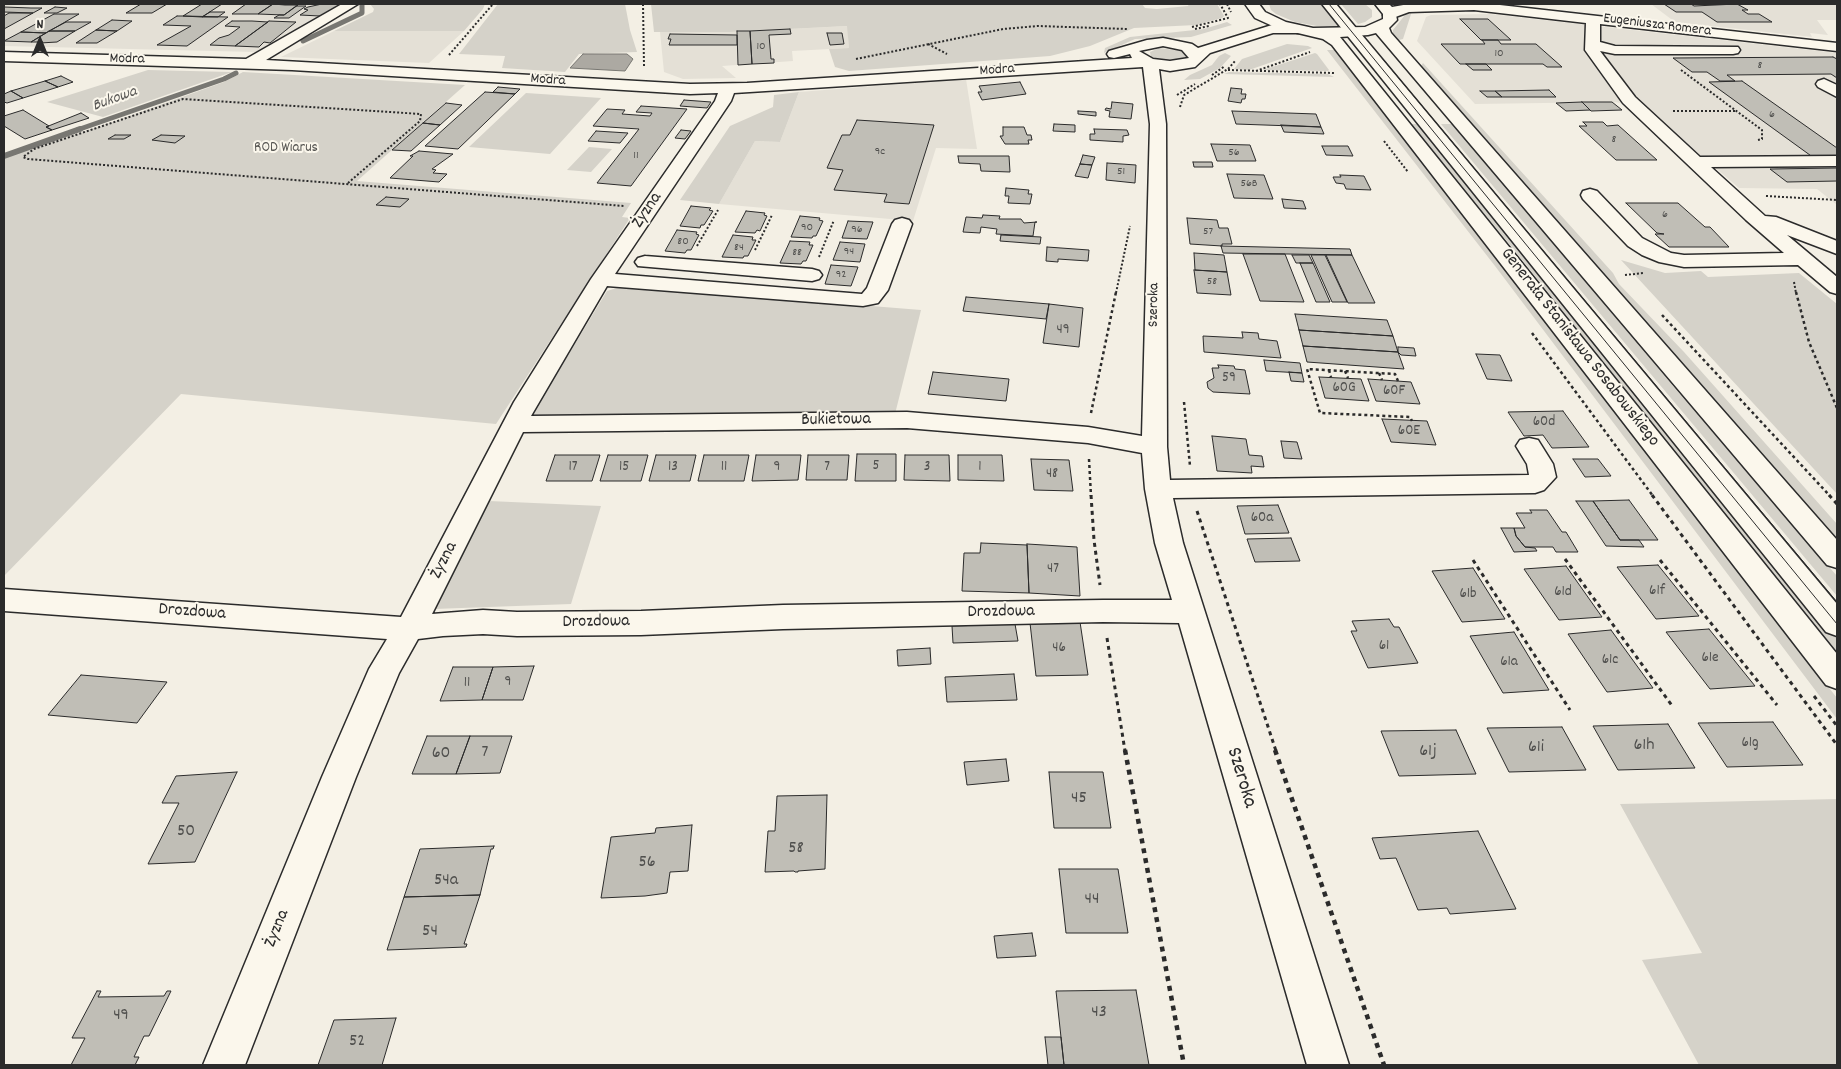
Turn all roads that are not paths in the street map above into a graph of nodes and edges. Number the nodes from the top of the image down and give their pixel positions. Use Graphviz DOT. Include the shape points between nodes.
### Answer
graph roads {
  1 [pos="351,4"];
  2 [pos="1329,4"];
  3 [pos="1337,4"];
  4 [pos="1457,4"];
  5 [pos="1477,6"];
  6 [pos="1255,8"];
  7 [pos="1633,8"];
  8 [pos="1593,18"];
  9 [pos="1654,26"];
  10 [pos="1372,27"];
  11 [pos="1313,31"];
  12 [pos="1174,43"];
  13 [pos="1592,44"];
  14 [pos="1139,47"];
  15 [pos="1831,50"];
  16 [pos="4,57"];
  17 [pos="1192,60"];
  18 [pos="1148,62"];
  19 [pos="250,63"];
  20 [pos="847,80"];
  21 [pos="728,88"];
  22 [pos="1172,98"];
  23 [pos="1837,161"];
  24 [pos="1695,162"];
  25 [pos="1590,195"];
  26 [pos="1753,216"];
  27 [pos="902,224"];
  28 [pos="1837,248"];
  29 [pos="1803,259"];
  30 [pos="645,262"];
  31 [pos="683,265"];
  32 [pos="812,275"];
  33 [pos="601,279"];
  34 [pos="668,284"];
  35 [pos="1837,288"];
  36 [pos="516,424"];
  37 [pos="1154,446"];
  38 [pos="1529,446"];
  39 [pos="1158,489"];
  40 [pos="1837,558"];
  41 [pos="4,600"];
  42 [pos="1837,602"];
  43 [pos="1190,612"];
  44 [pos="1837,624"];
  45 [pos="409,629"];
  46 [pos="1837,676"];
  47 [pos="224,1065"];
  48 [pos="1328,1065"];
  1 -- 19 [label="street"];
  2 -- 10 [label="street"];
  3 -- 10 [label="street"];
  4 -- 5 [label="street, Eugeniusza Romera"];
  5 -- 8 [label="street, Eugeniusza Romera"];
  5 -- 10 [label="street, Eugeniusza Romera" via="1406,8"];
  6 -- 11 [label="street" via="1277,23"];
  6 -- 12 [label="street" via="1261,18 1256,22 1190,42"];
  7 -- 9 [label="street"];
  8 -- 9 [label="street, Eugeniusza Romera"];
  8 -- 13 [label="street"];
  9 -- 15 [label="street, Eugeniusza Romera"];
  10 -- 11 [label="street" via="1350,38"];
  10 -- 40 [label="street" via="1382,28"];
  10 -- 42 [label="street"];
  10 -- 44 [label="street" via="1776,552"];
  11 -- 17 [label="street" via="1272,29 1202,51"];
  11 -- 46 [label="street, Generała Stanisława Sosabowskiego" via="1337,42"];
  12 -- 14 [label="street, Modra"];
  12 -- 17 [label="street" via="1187,47"];
  13 -- 15 [label="street" via="1615,50"];
  13 -- 24 [label="street" via="1596,58 1626,96"];
  14 -- 18 [label="street, Szeroka" via="1137,55"];
  14 -- 20 [label="street, Modra" via="1090,58"];
  16 -- 19 [label="street, Modra"];
  17 -- 18 [label="street, Modra" via="1166,66"];
  17 -- 22 [label="street" via="1179,68"];
  18 -- 20 [label="street, Modra"];
  18 -- 22 [label="street, Szeroka"];
  19 -- 21 [label="street, Modra" via="636,87"];
  20 -- 21 [label="street, Modra"];
  21 -- 33 [label="street, Żyzna" via="723,101"];
  22 -- 37 [label="street, Szeroka"];
  23 -- 24 [label="street"];
  24 -- 26 [label="street"];
  25 -- 29 [label="street" via="1635,242 1666,258 1684,261"];
  26 -- 28 [label="street"];
  26 -- 29 [label="street"];
  27 -- 34 [label="street" via="877,290 863,300"];
  29 -- 35 [label="street"];
  30 -- 31 [label="street"];
  31 -- 32 [label="street"];
  31 -- 34 [label="street"];
  33 -- 34 [label="street"];
  33 -- 36 [label="street, Żyzna"];
  36 -- 37 [label="street, Bukietowa" via="907,420 1088,435"];
  36 -- 45 [label="street, Żyzna"];
  37 -- 39 [label="street, Szeroka"];
  38 -- 39 [label="street" via="1540,464 1543,477 1535,484"];
  39 -- 43 [label="street, Szeroka" via="1169,543"];
  41 -- 45 [label="street, Drozdowa"];
  43 -- 45 [label="street, Drozdowa" via="792,617 641,623 483,622"];
  43 -- 48 [label="street, Szeroka"];
  45 -- 47 [label="street, Żyzna" via="385,668"];
}
